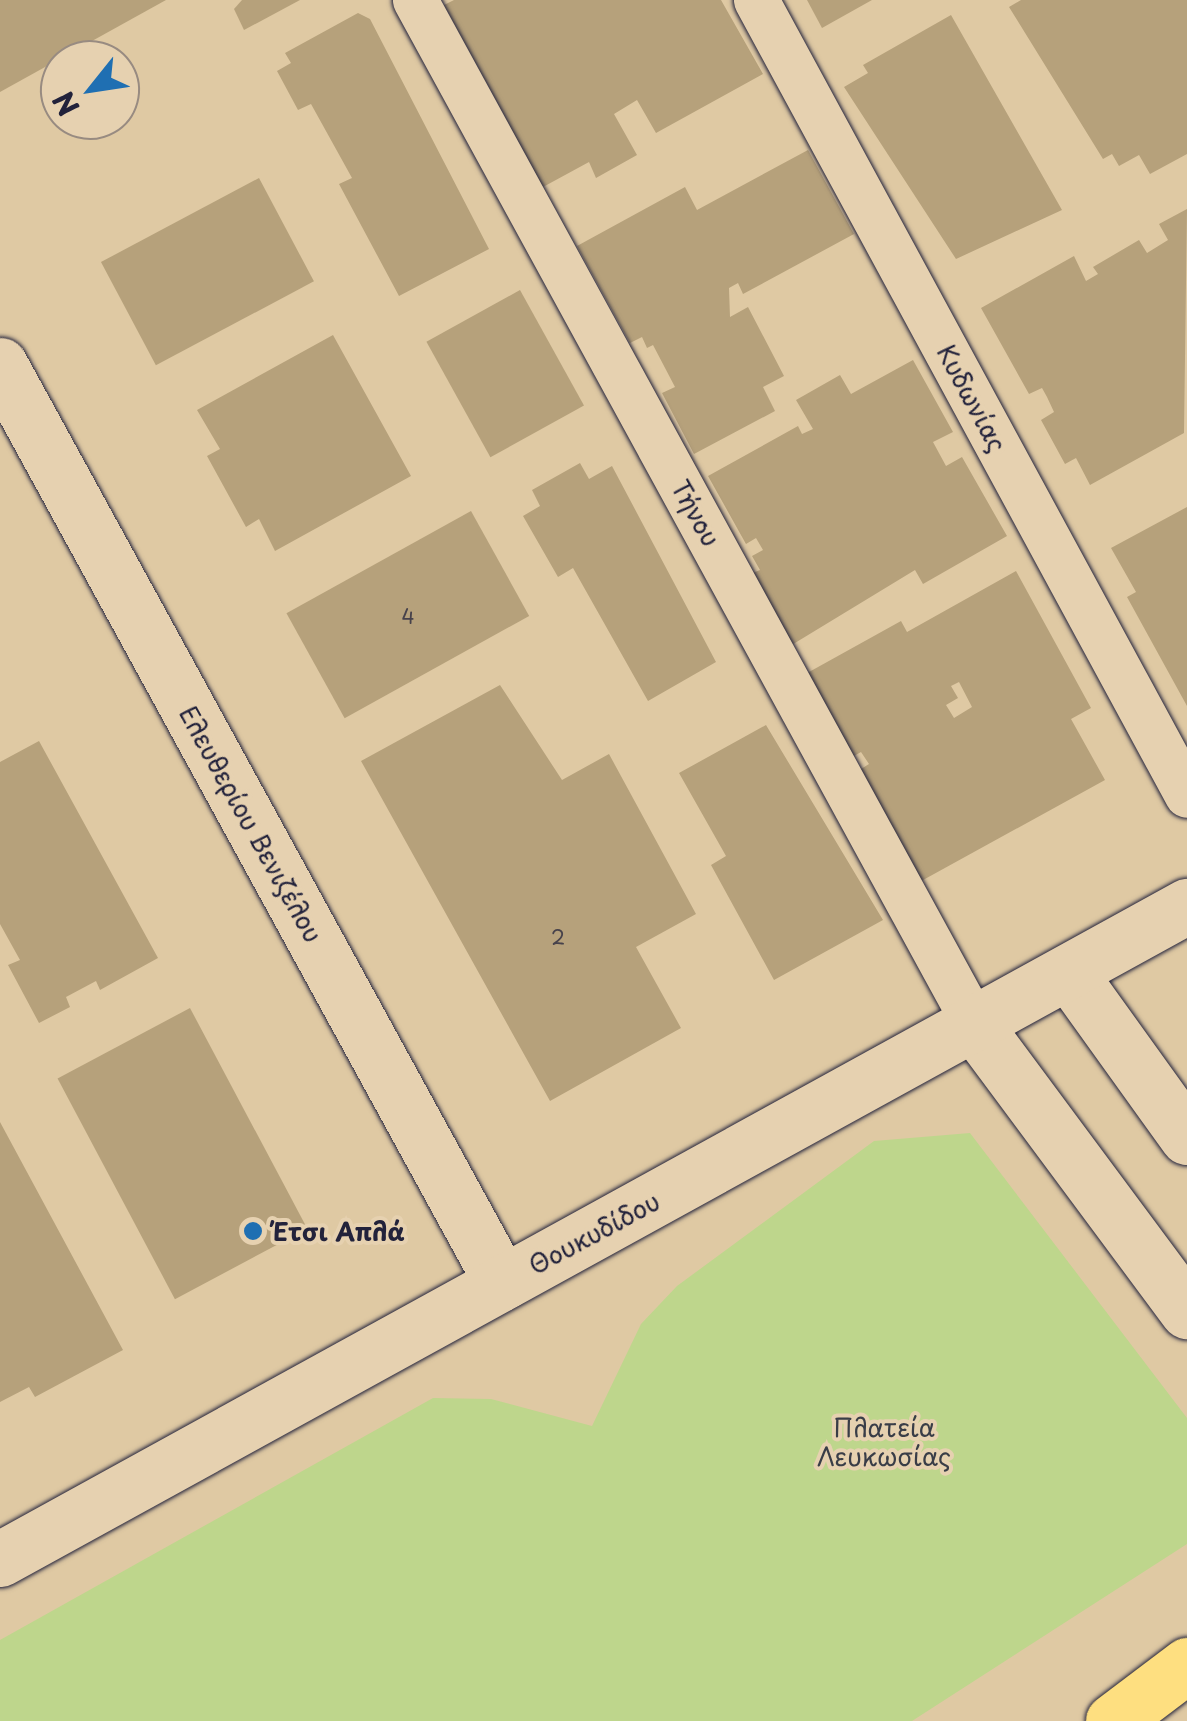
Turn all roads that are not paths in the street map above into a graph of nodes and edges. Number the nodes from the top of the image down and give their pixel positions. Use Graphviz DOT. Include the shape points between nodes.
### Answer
graph roads {
  1 [pos="415,0"];
  2 [pos="756,0"];
  3 [pos="0,365"];
  4 [pos="1187,795"];
  5 [pos="1187,906"];
  6 [pos="1069,973"];
  7 [pos="976,1026"];
  8 [pos="1187,1136"];
  9 [pos="502,1283"];
  10 [pos="1187,1311"];
  11 [pos="0,1559"];
  12 [pos="1187,1666"];
  13 [pos="1113,1721"];
  1 -- 7 [label="lane, Τήνου"];
  2 -- 4 [label="lane, Κυδωνίας"];
  3 -- 9 [label="street, Ελευθερίου Βενιζέλου"];
  5 -- 6 [label="street, Θουκυδίδου"];
  6 -- 7 [label="street, Θουκυδίδου"];
  6 -- 8 [label="street"];
  7 -- 9 [label="street, Θουκυδίδου"];
  7 -- 10 [label="street"];
  9 -- 11 [label="street, Θουκυδίδου"];
  12 -- 13 [label="main road"];
}
